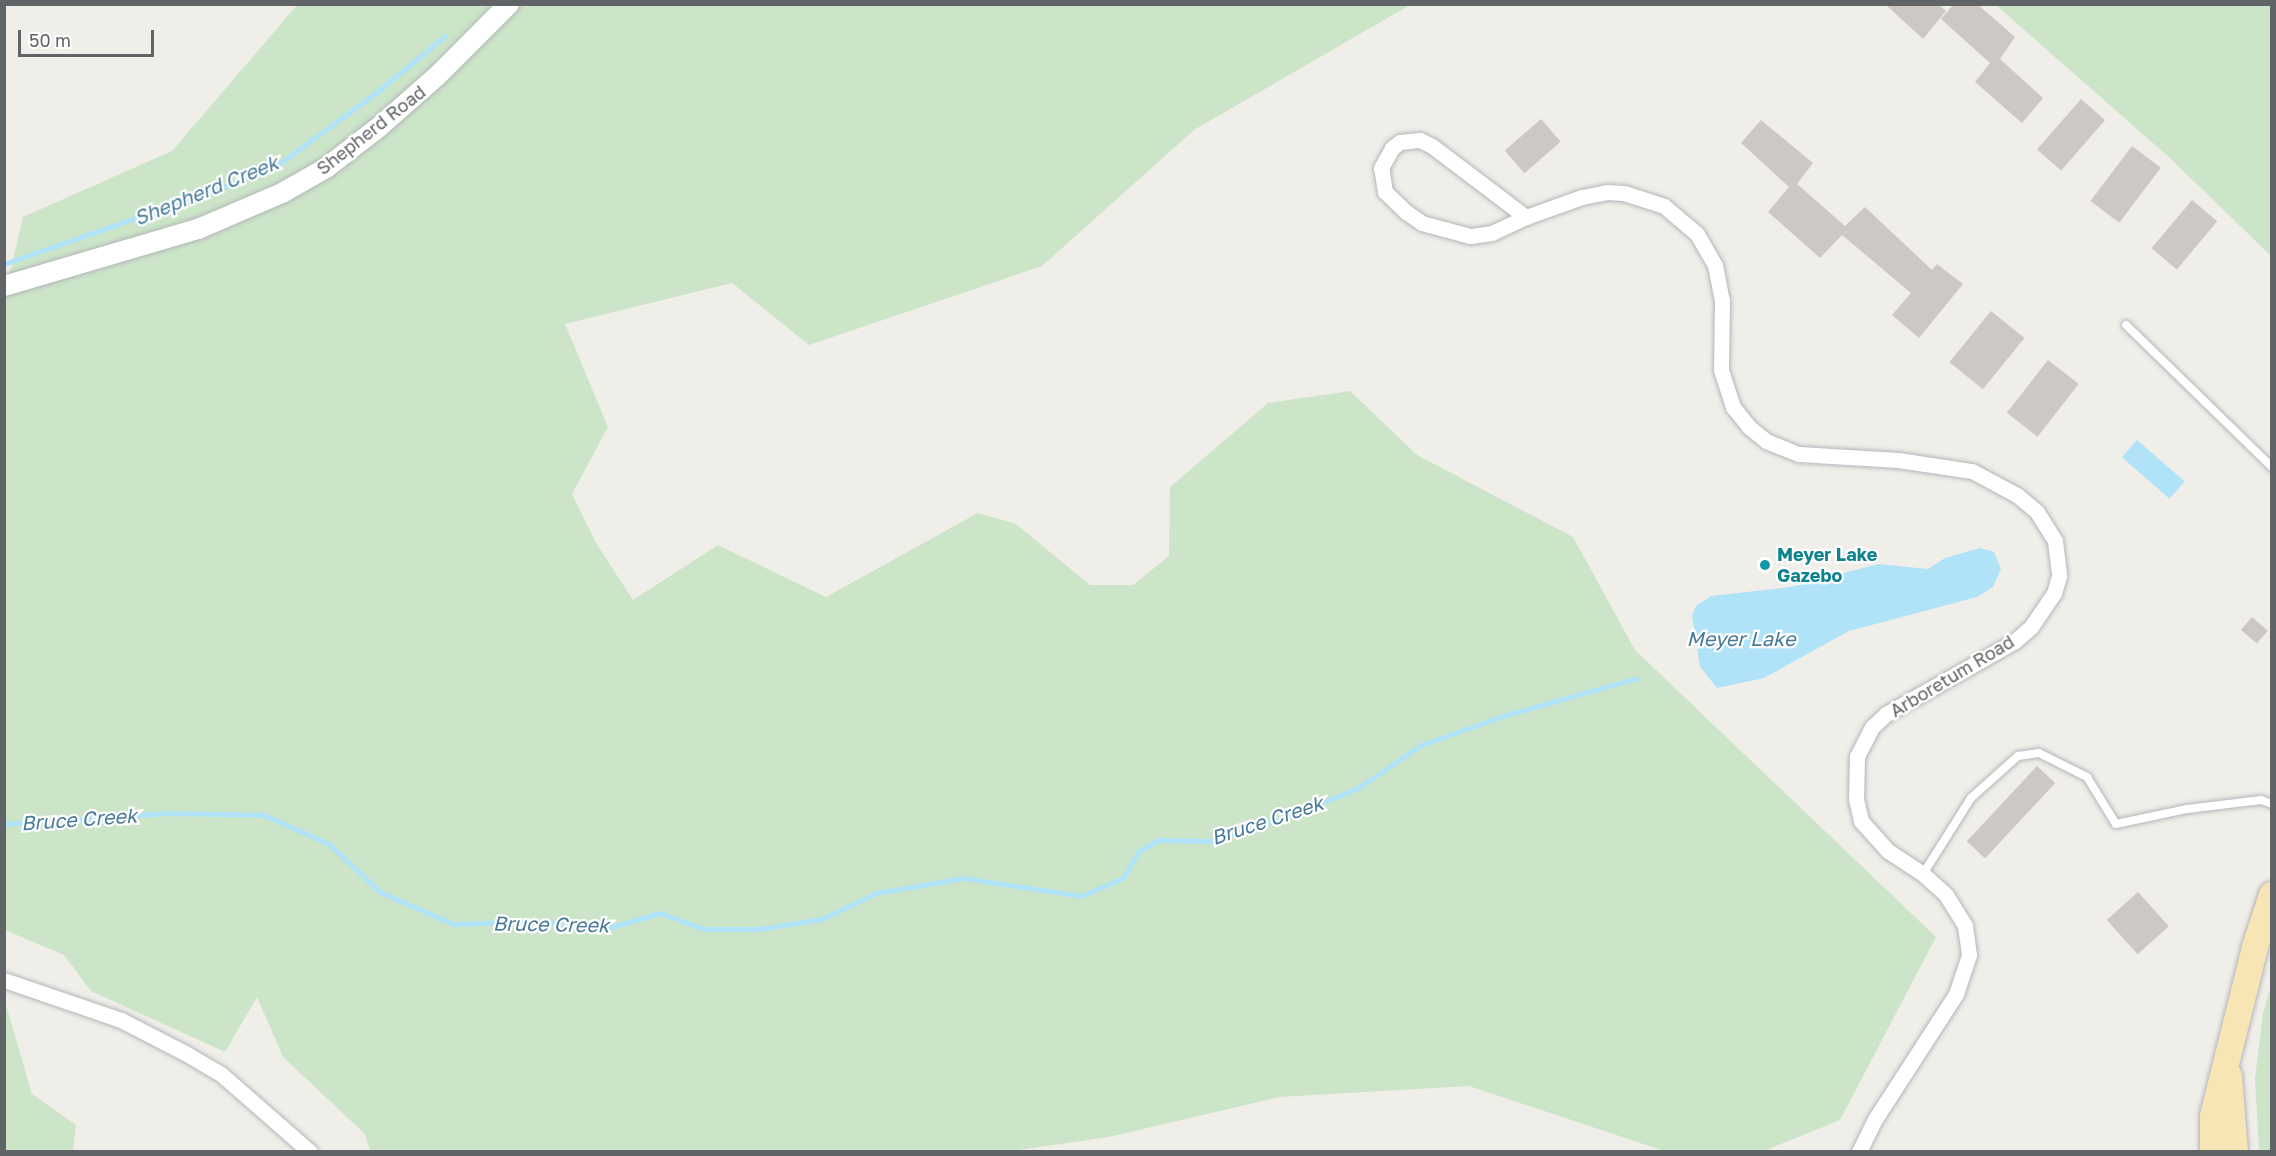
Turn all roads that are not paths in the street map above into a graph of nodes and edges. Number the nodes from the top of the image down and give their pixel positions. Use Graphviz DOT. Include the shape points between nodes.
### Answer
graph roads {
  1 [pos="509,4"];
  2 [pos="1526,217"];
  3 [pos="4,286"];
  4 [pos="2127,325"];
  5 [pos="2271,466"];
  6 [pos="2271,804"];
  7 [pos="1923,874"];
  8 [pos="2271,895"];
  9 [pos="4,980"];
  10 [pos="2227,1060"];
  11 [pos="310,1152"];
  12 [pos="1860,1152"];
  13 [pos="2213,1152"];
  14 [pos="2235,1152"];
  1 -- 3 [label="street, Shepherd Road" via="379,127 326,168 282,193 198,229"];
  2 -- 2 [label="street, Arboretum Road" via="1420,140 1400,142 1381,168 1380,180 1390,199 1422,223 1439,229 1470,236 1492,233"];
  2 -- 7 [label="street, Arboretum Road" via="1607,192 1632,195 1664,206 1697,234 1715,265 1722,300 1721,370 1733,406 1749,427 1766,441 1799,454 1898,460 1972,471 2017,495 2047,526 2055,541 2059,576 2046,608 2031,627 1886,714 1859,750 1854,778 1861,820 1888,851"];
  4 -- 5 [label="lane"];
  6 -- 7 [label="lane" via="2261,800 2187,809 2116,824 2087,777 2066,763 2039,753 2018,756 1971,798"];
  7 -- 12 [label="street, Arboretum Road" via="1959,912 1968,940 1967,970 1934,1032 1875,1119"];
  8 -- 10 [label="main road"];
  9 -- 11 [label="street" via="121,1020 185,1053 220,1074"];
  10 -- 13 [label="main road" via="2213,1116"];
  10 -- 14 [label="main road"];
}
